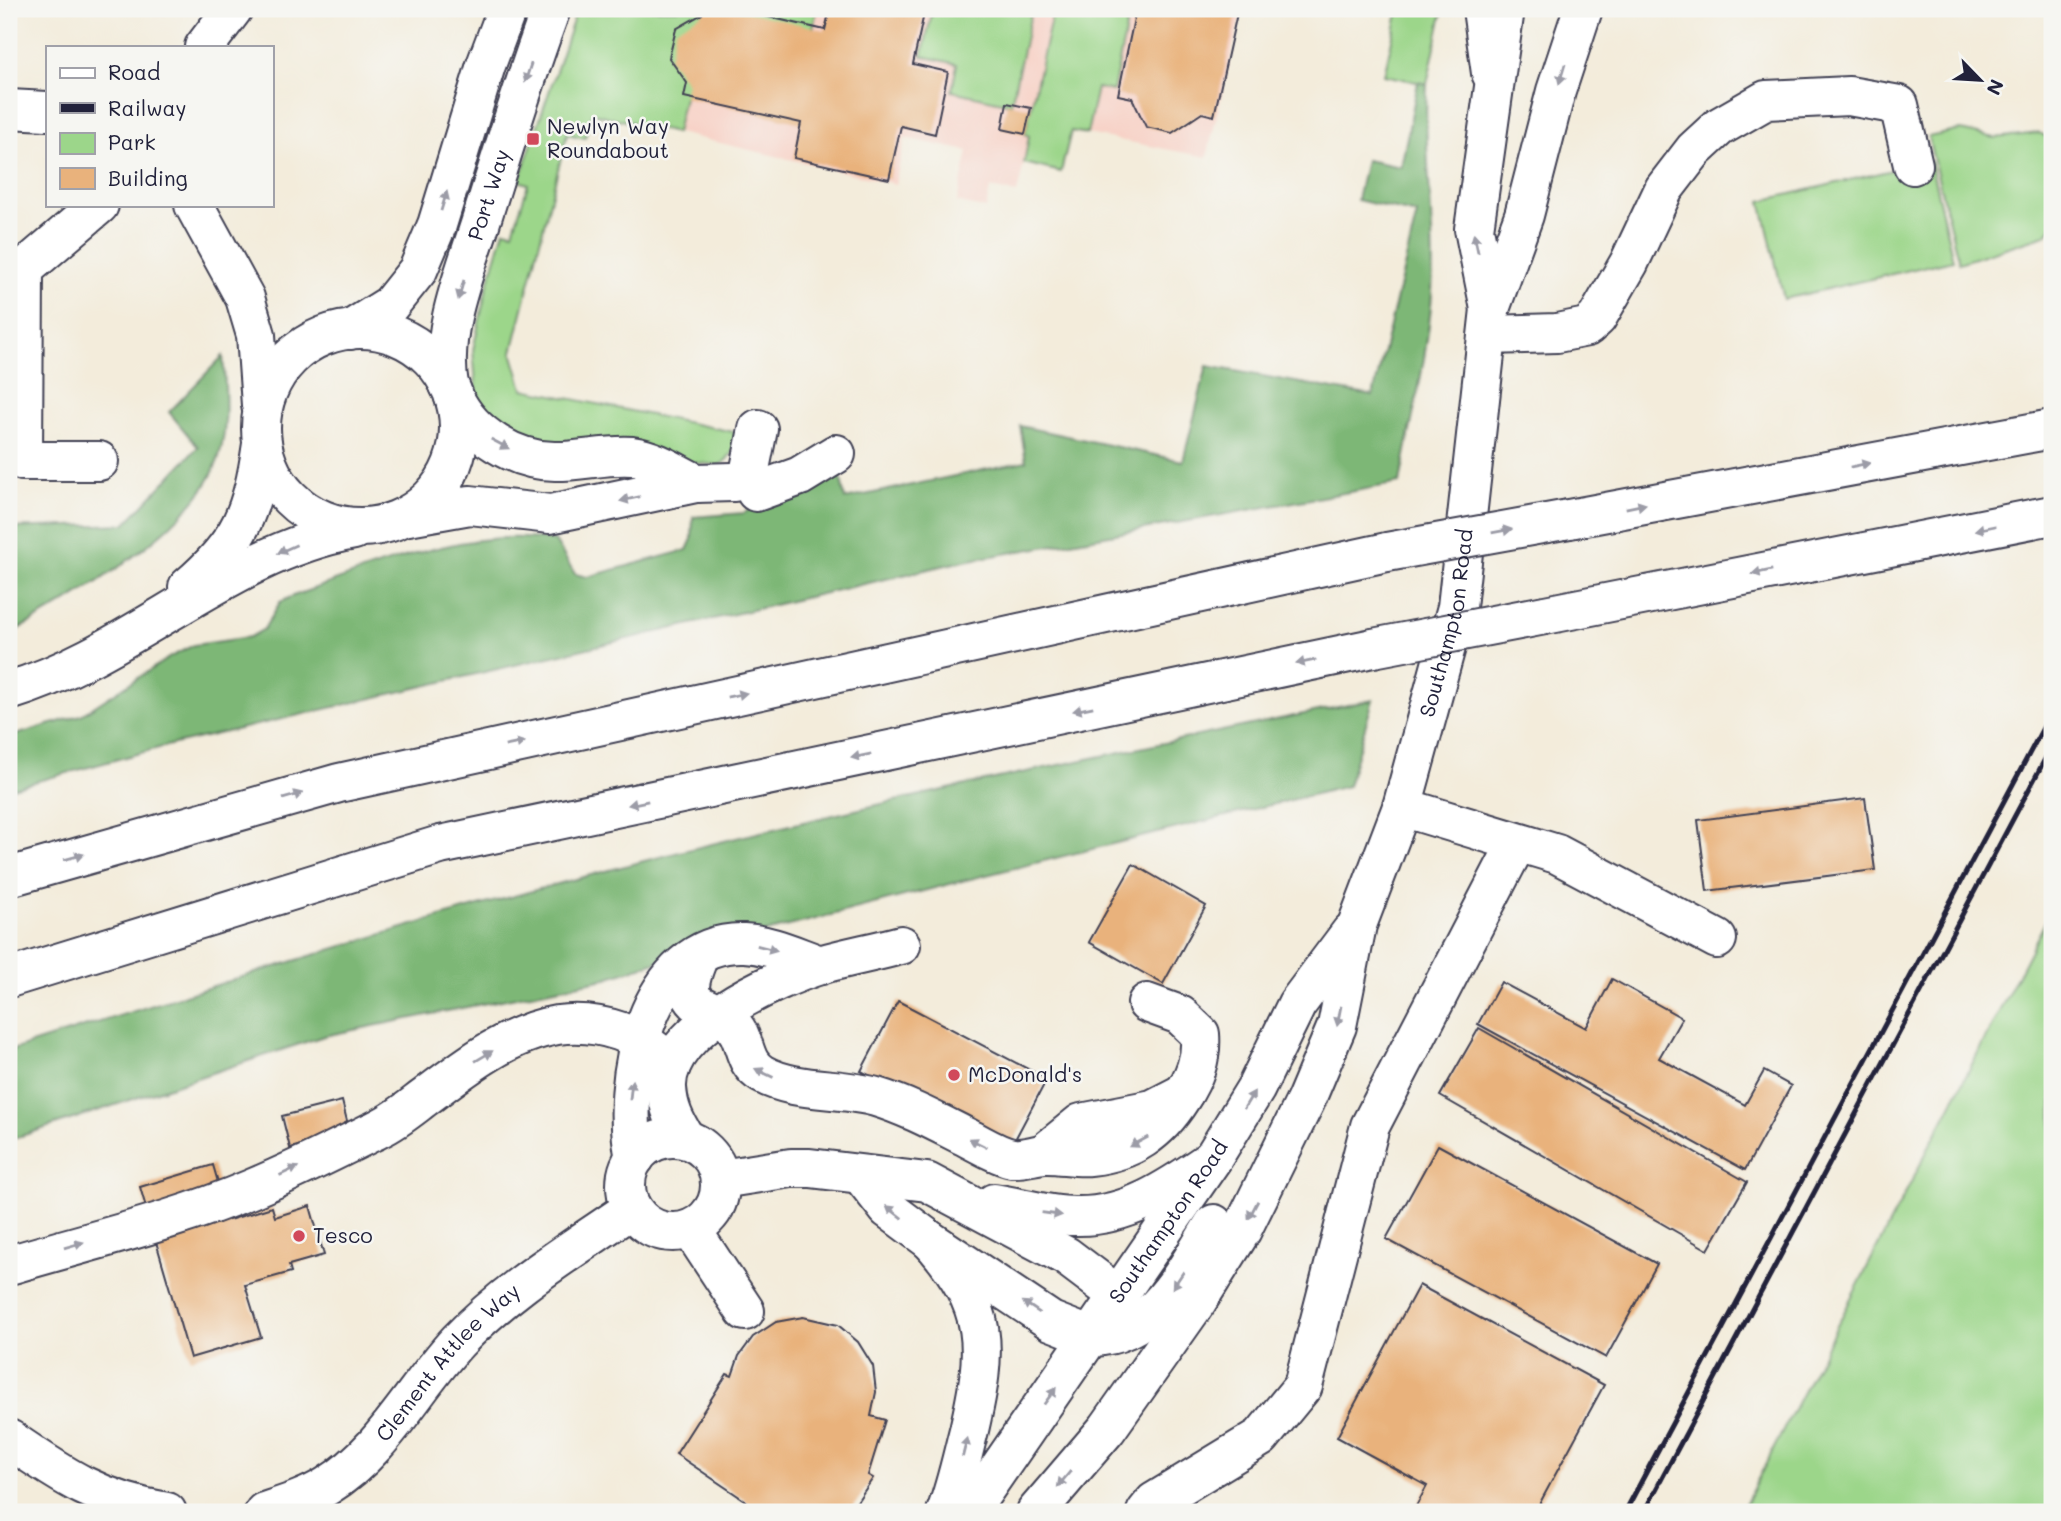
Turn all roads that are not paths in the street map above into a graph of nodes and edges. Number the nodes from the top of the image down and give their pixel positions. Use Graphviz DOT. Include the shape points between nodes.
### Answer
graph roads {
  1 [pos="233,9"];
  2 [pos="507,9"];
  3 [pos="551,9"];
  4 [pos="1482,9"];
  5 [pos="1505,9"];
  6 [pos="1583,9"];
  7 [pos="205,46"];
  8 [pos="1492,85"];
  9 [pos="9,109"];
  10 [pos="46,111"];
  11 [pos="1913,165"];
  12 [pos="98,206"];
  13 [pos="195,206"];
  14 [pos="245,298"];
  15 [pos="1489,323"];
  16 [pos="344,331"];
  17 [pos="452,391"];
  18 [pos="758,429"];
  19 [pos="2052,429"];
  20 [pos="262,430"];
  21 [pos="99,461"];
  22 [pos="696,483"];
  23 [pos="2052,514"];
  24 [pos="388,522"];
  25 [pos="126,637"];
  26 [pos="9,691"];
  27 [pos="1402,807"];
  28 [pos="1517,843"];
  29 [pos="9,877"];
  30 [pos="237,905"];
  31 [pos="1357,925"];
  32 [pos="1717,939"];
  33 [pos="901,945"];
  34 [pos="700,954"];
  35 [pos="821,965"];
  36 [pos="9,978"];
  37 [pos="9,997"];
  38 [pos="1147,1003"];
  39 [pos="717,1015"];
  40 [pos="641,1040"];
  41 [pos="1323,1059"];
  42 [pos="671,1066"];
  43 [pos="685,1138"];
  44 [pos="635,1158"];
  45 [pos="1213,1158"];
  46 [pos="862,1176"];
  47 [pos="721,1179"];
  48 [pos="961,1198"];
  49 [pos="631,1209"];
  50 [pos="691,1229"];
  51 [pos="931,1241"];
  52 [pos="9,1265"];
  53 [pos="1129,1310"];
  54 [pos="745,1311"];
  55 [pos="1092,1337"];
  56 [pos="1137,1387"];
  57 [pos="9,1439"];
  58 [pos="167,1512"];
  59 [pos="264,1512"];
  60 [pos="946,1512"];
  61 [pos="969,1512"];
  62 [pos="1036,1512"];
  63 [pos="1146,1512"];
  1 -- 7 [label="main road"];
  16 -- 2 [label="main road, Port Way, one-way" via="390,305 418,270"];
  3 -- 17 [label="main road, Port Way, one-way" via="455,312 446,359"];
  4 -- 8 [label="main road"];
  5 -- 8 [label="main road, Southampton Road"];
  6 -- 15 [label="main road, Southampton Road, one-way"];
  15 -- 8 [label="main road, Southampton Road, one-way" via="1474,229"];
  9 -- 10 [label="main road"];
  11 -- 15 [label="main road" via="1899,105 1849,96 1766,100 1720,127 1694,150 1664,189 1629,263 1587,327 1557,333"];
  12 -- 21 [label="main road" via="24,269 23,461"];
  13 -- 14 [label="main road"];
  14 -- 16 [label="main road" via="274,320 301,330"];
  14 -- 20 [label="main road" via="256,335"];
  15 -- 27 [label="main road, Southampton Road" via="1457,607"];
  16 -- 17 [label="main road" via="386,332 408,342 436,365"];
  16 -- 20 [label="main road" via="315,340 286,362 267,394"];
  17 -- 22 [label="main road, one-way" via="473,427 526,457 555,461 634,457"];
  17 -- 24 [label="main road" via="459,433 451,468 430,498"];
  18 -- 22 [label="main road" via="750,479"];
  29 -- 19 [label="main road, one-way, bridge" via="339,783 1387,552"];
  20 -- 24 [label="main road" via="273,476 297,505 328,522 352,527"];
  20 -- 25 [label="main road" via="250,507 231,542 200,577"];
  22 -- 24 [label="main road, one-way" via="559,513 470,505"];
  23 -- 30 [label="main road, one-way, bridge" via="1373,648 440,845"];
  24 -- 25 [label="main road, one-way" via="320,536 283,551"];
  25 -- 26 [label="main road" via="63,671"];
  27 -- 28 [label="main road"];
  27 -- 31 [label="main road, Southampton Road"];
  28 -- 32 [label="main road" via="1557,854"];
  28 -- 63 [label="main road" via="1370,1126 1303,1386 1261,1437 1154,1502"];
  30 -- 36 [label="main road"];
  30 -- 37 [label="main road"];
  31 -- 41 [label="main road, Southampton Road, one-way" via="1338,1026"];
  45 -- 31 [label="main road, Southampton Road, one-way" via="1256,1088 1297,1004"];
  33 -- 35 [label="main road"];
  34 -- 35 [label="main road, one-way" via="743,943"];
  34 -- 39 [label="main road" via="690,990 696,1003"];
  34 -- 40 [label="main road" via="664,986"];
  35 -- 39 [label="main road"];
  38 -- 39 [label="main road, one-way" via="1180,1015 1200,1034 1198,1065 1184,1093 1153,1109 1081,1123 1043,1154 1029,1157 1005,1156 902,1106 764,1075 748,1059 738,1034"];
  39 -- 42 [label="main road" via="689,1036"];
  40 -- 42 [label="main road"];
  44 -- 40 [label="main road, one-way" via="629,1110"];
  52 -- 40 [label="main road, one-way" via="251,1190 384,1126 467,1066 530,1032 557,1025 598,1025"];
  41 -- 53 [label="main road, one-way" via="1260,1144 1229,1201 1159,1306"];
  41 -- 56 [label="main road, Southampton Road, one-way" via="1242,1230"];
  42 -- 43 [label="main road" via="668,1101"];
  43 -- 44 [label="main road" via="656,1140"];
  43 -- 47 [label="main road" via="709,1153"];
  44 -- 49 [label="main road" via="626,1184"];
  48 -- 45 [label="main road, one-way" via="1073,1216 1103,1214 1145,1201"];
  45 -- 53 [label="main road, Southampton Road"];
  46 -- 47 [label="main road" via="791,1168"];
  46 -- 48 [label="main road" via="927,1182"];
  51 -- 46 [label="main road, one-way" via="888,1209"];
  47 -- 50 [label="main road" via="710,1214"];
  48 -- 53 [label="main road" via="1066,1256"];
  49 -- 50 [label="main road" via="660,1230"];
  49 -- 59 [label="main road, Clement Attlee Way" via="483,1317 348,1471 310,1496"];
  50 -- 54 [label="main road"];
  55 -- 51 [label="main road, one-way" via="1051,1321"];
  60 -- 51 [label="main road, one-way" via="983,1359 973,1306 951,1263"];
  53 -- 55 [label="main road, Southampton Road"];
  53 -- 56 [label="main road" via="1144,1338 1145,1362"];
  61 -- 55 [label="main road, Southampton Road, one-way"];
  56 -- 62 [label="main road, Southampton Road, one-way"];
  57 -- 58 [label="main road" via="68,1480 126,1505"];
}
